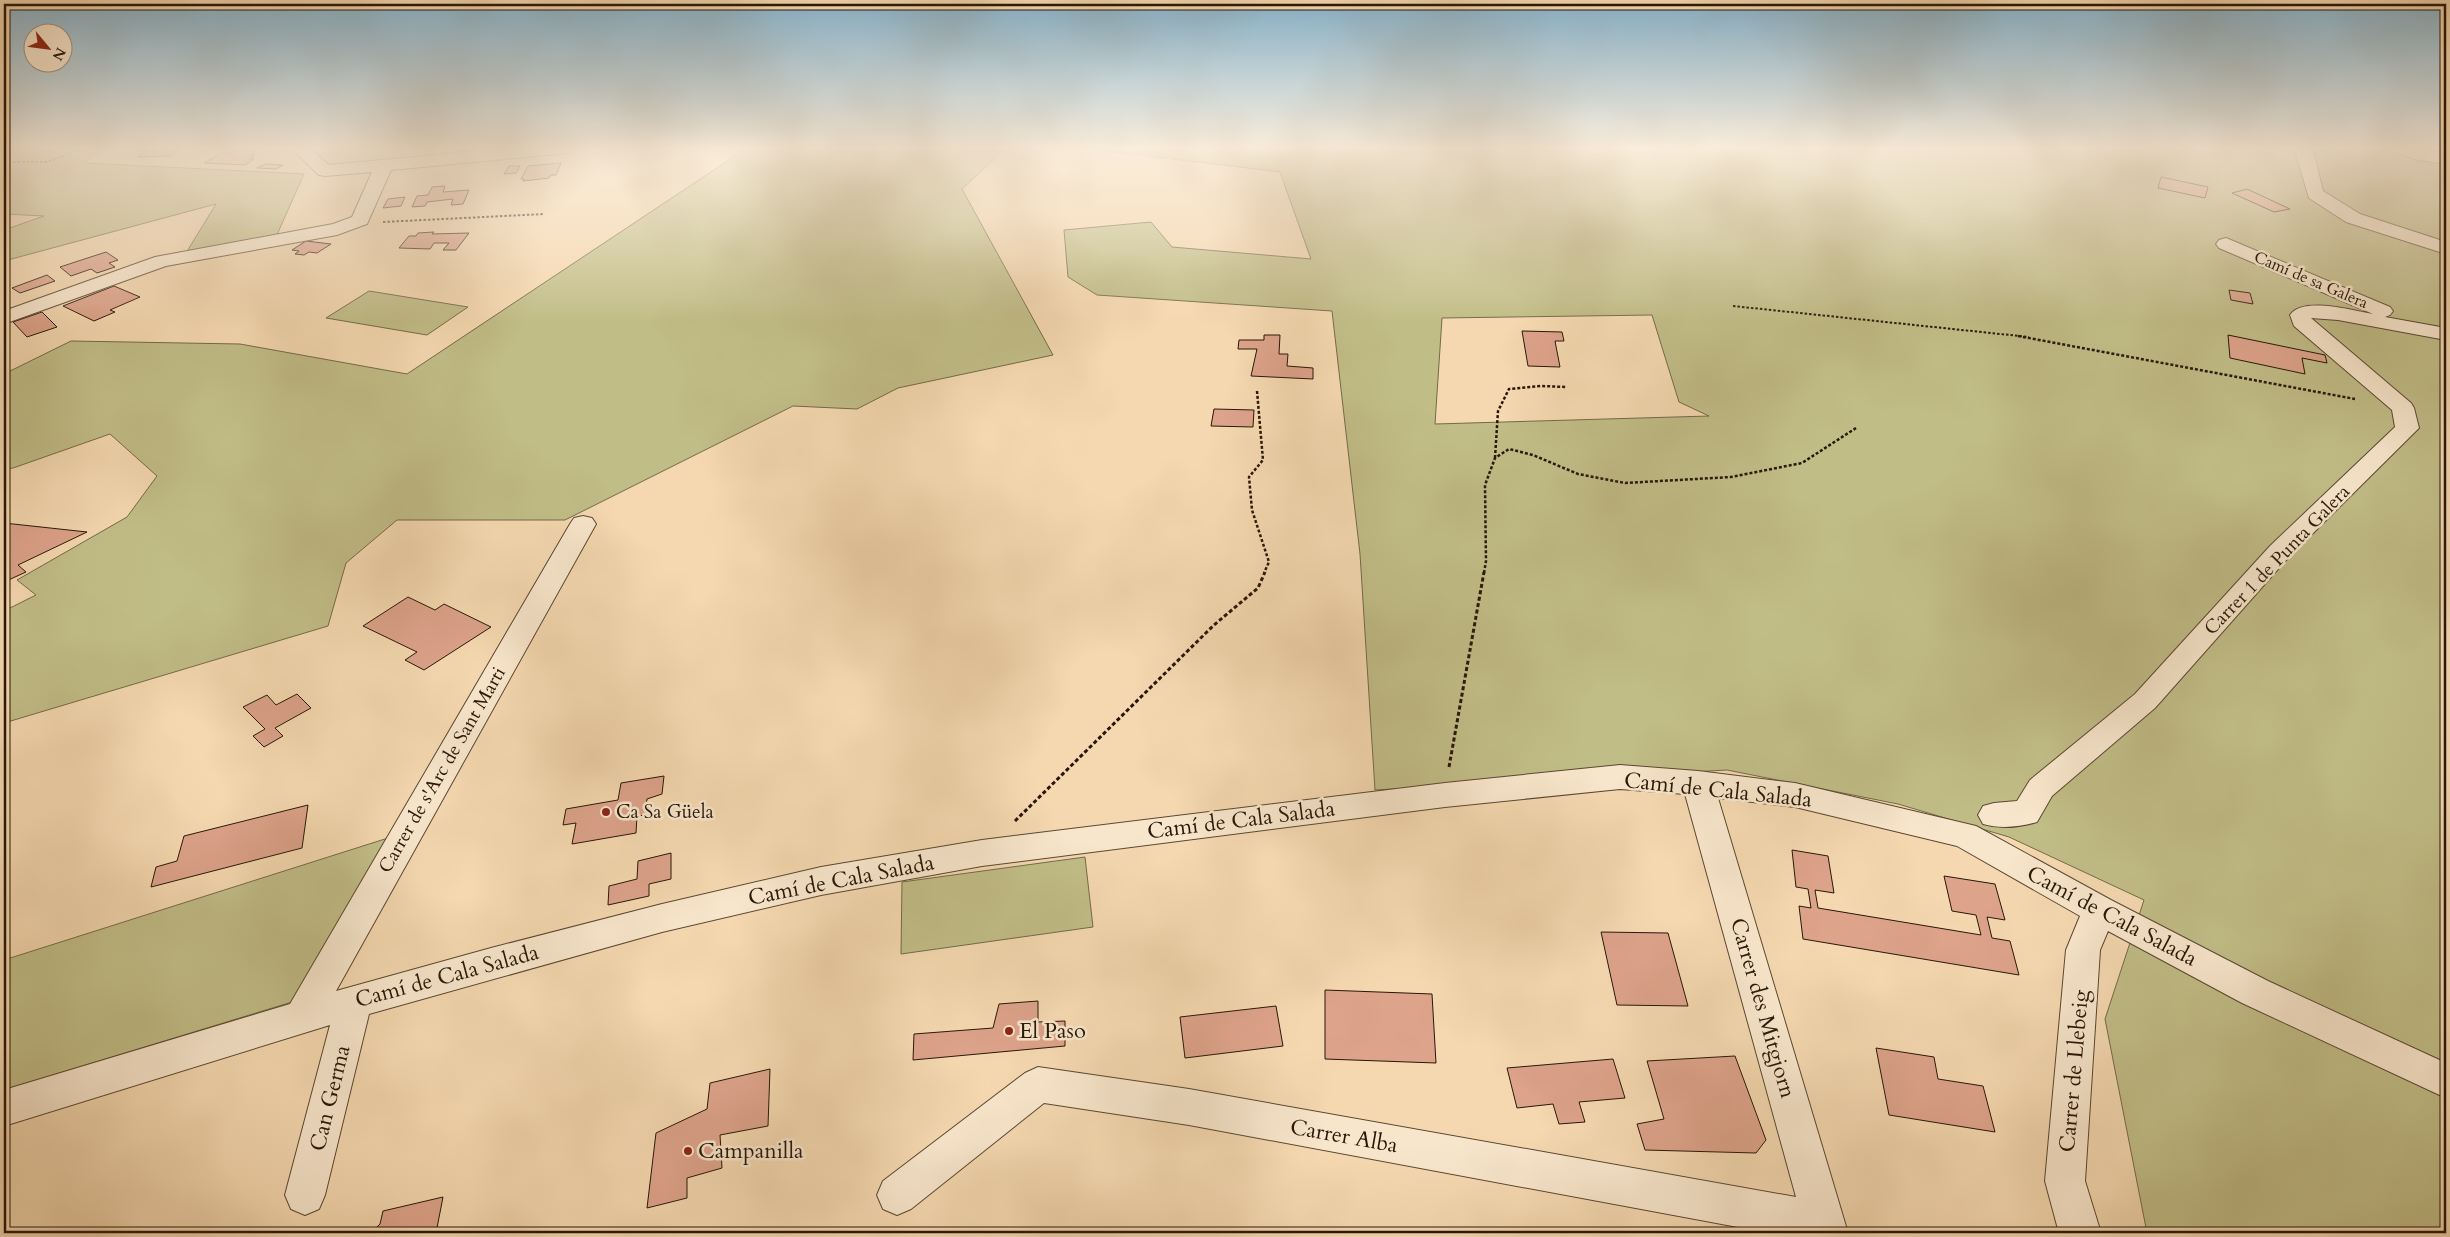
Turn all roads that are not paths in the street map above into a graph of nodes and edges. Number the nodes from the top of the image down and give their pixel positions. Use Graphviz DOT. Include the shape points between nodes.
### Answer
graph roads {
  1 [pos="366,206"];
  2 [pos="2333,206"];
  3 [pos="2226,244"];
  4 [pos="2446,248"];
  5 [pos="4,318"];
  6 [pos="2390,323"];
  7 [pos="2446,334"];
  8 [pos="583,524"];
  9 [pos="1698,783"];
  10 [pos="1966,835"];
  11 [pos="2099,910"];
  12 [pos="354,1002"];
  13 [pos="302,1017"];
  14 [pos="2446,1081"];
  15 [pos="4,1108"];
  16 [pos="897,1194"];
  17 [pos="305,1195"];
  18 [pos="1826,1228"];
  19 [pos="2080,1233"];
  1 -- 5 [label="street" via="360,220 337,229 162,261"];
  2 -- 4 [label="street" via="2352,218"];
  3 -- 6 [label="street, Camí de sa Galera" via="2384,311"];
  6 -- 7 [label="street"];
  6 -- 10 [label="street, Carrer 1 de Punta Galera" via="2338,314 2310,328 2403,408 2407,428 2279,552 2144,701 2041,788 2026,813 1994,815"];
  8 -- 13 [label="street, Carrer de s'Arc de Sant Marti"];
  9 -- 10 [label="street, Camí de Cala Salada" via="1795,796"];
  9 -- 12 [label="street, Camí de Cala Salada" via="1620,777 1444,795 982,853 821,881 681,914"];
  9 -- 18 [label="street, Carrer des Mitgjorn"];
  10 -- 11 [label="street, Camí de Cala Salada"];
  11 -- 14 [label="street, Camí de Cala Salada" via="2263,996"];
  11 -- 19 [label="street, Carrer de Llebeig" via="2083,950 2065,1181"];
  12 -- 13 [label="street, Camí de Cala Salada"];
  12 -- 17 [label="street, Can Germa"];
  13 -- 15 [label="street, Camí de Cala Salada"];
  16 -- 18 [label="street, Carrer Alba" via="1038,1085 1189,1108"];
}
